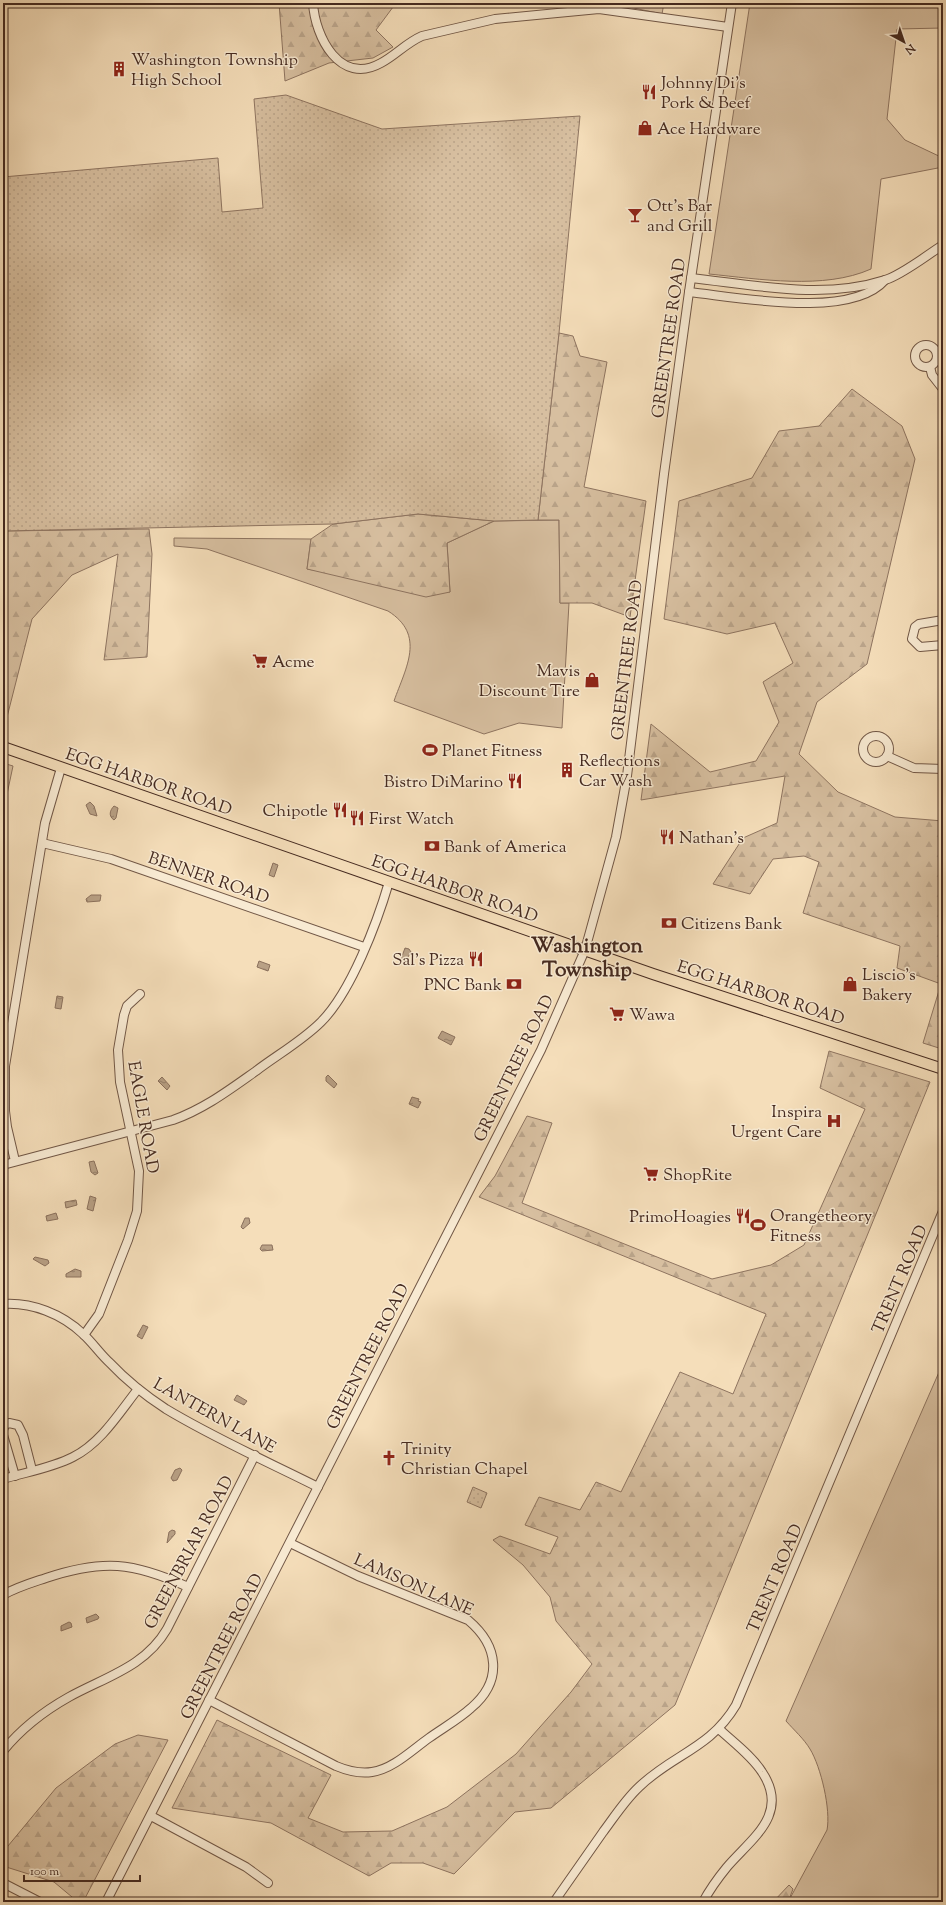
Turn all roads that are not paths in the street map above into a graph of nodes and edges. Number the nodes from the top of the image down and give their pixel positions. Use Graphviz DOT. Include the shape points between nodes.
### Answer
graph roads {
  1 [pos="313,3"];
  2 [pos="732,3"];
  3 [pos="728,27"];
  4 [pos="943,245"];
  5 [pos="691,278"];
  6 [pos="885,280"];
  7 [pos="689,292"];
  8 [pos="930,367"];
  9 [pos="943,389"];
  10 [pos="943,620"];
  11 [pos="943,645"];
  12 [pos="3,747"];
  13 [pos="887,756"];
  14 [pos="61,768"];
  15 [pos="943,769"];
  16 [pos="42,843"];
  17 [pos="389,882"];
  18 [pos="364,947"];
  19 [pos="585,950"];
  20 [pos="140,994"];
  21 [pos="943,1069"];
  22 [pos="131,1130"];
  23 [pos="15,1161"];
  24 [pos="3,1165"];
  25 [pos="943,1211"];
  26 [pos="3,1304"];
  27 [pos="84,1335"];
  28 [pos="138,1389"];
  29 [pos="3,1430"];
  30 [pos="3,1435"];
  31 [pos="255,1456"];
  32 [pos="32,1470"];
  33 [pos="15,1476"];
  34 [pos="3,1479"];
  35 [pos="318,1486"];
  36 [pos="290,1543"];
  37 [pos="188,1587"];
  38 [pos="3,1595"];
  39 [pos="209,1700"];
  40 [pos="719,1729"];
  41 [pos="3,1751"];
  42 [pos="151,1816"];
  43 [pos="3,1883"];
  44 [pos="268,1883"];
  45 [pos="40,1902"];
  46 [pos="106,1902"];
  47 [pos="554,1902"];
  48 [pos="703,1902"];
  1 -- 3 [label="street" via="317,29 330,51 337,60 354,68 367,68 382,63 411,41 422,36 495,19 582,10 623,11"];
  2 -- 3 [label="street, GREENTREE ROAD"];
  3 -- 5 [label="street, GREENTREE ROAD"];
  4 -- 6 [label="street"];
  5 -- 6 [label="street" via="823,291"];
  5 -- 7 [label="street, GREENTREE ROAD"];
  6 -- 7 [label="street" via="880,287 865,294 847,300 822,303 797,303"];
  7 -- 19 [label="street, GREENTREE ROAD" via="627,776 613,851"];
  8 -- 9 [label="street" via="932,375"];
  10 -- 11 [label="street" via="920,624 915,627 912,638 914,644 920,647"];
  12 -- 14 [label="main road, EGG HARBOR ROAD"];
  13 -- 15 [label="street" via="914,768"];
  14 -- 16 [label="street"];
  14 -- 17 [label="main road, EGG HARBOR ROAD"];
  16 -- 18 [label="street, BENNER ROAD" via="111,859"];
  16 -- 23 [label="street" via="5,1066 5,1111"];
  17 -- 18 [label="street"];
  17 -- 19 [label="main road, EGG HARBOR ROAD"];
  18 -- 22 [label="street" via="341,998 313,1030 213,1101 180,1117"];
  19 -- 21 [label="main road, EGG HARBOR ROAD"];
  19 -- 35 [label="street, GREENTREE ROAD" via="541,1050"];
  20 -- 22 [label="street, EAGLE ROAD" via="127,1006 118,1050 120,1082"];
  22 -- 23 [label="street"];
  22 -- 27 [label="street, EAGLE ROAD" via="140,1171 137,1211 99,1314"];
  23 -- 24 [label="street"];
  25 -- 40 [label="street, TRENT ROAD" via="742,1692 731,1714"];
  26 -- 27 [label="street, LANTERN LANE" via="29,1306 54,1314"];
  27 -- 28 [label="street, LANTERN LANE" via="110,1364"];
  28 -- 31 [label="street, LANTERN LANE" via="180,1416"];
  28 -- 32 [label="street" via="103,1433 84,1449 73,1457"];
  29 -- 32 [label="street" via="9,1423 18,1425"];
  30 -- 33 [label="street"];
  31 -- 35 [label="street, LANTERN LANE"];
  31 -- 37 [label="street, GREENBRIAR ROAD"];
  32 -- 33 [label="street"];
  33 -- 34 [label="street"];
  35 -- 36 [label="street, GREENTREE ROAD"];
  36 -- 39 [label="street, GREENTREE ROAD"];
  36 -- 39 [label="street, LAMSON LANE" via="358,1576 468,1620 478,1629 491,1650 493,1672 486,1693 471,1709 392,1764 372,1772 361,1773 336,1766"];
  37 -- 38 [label="street" via="149,1571 122,1565 98,1565 69,1570"];
  37 -- 41 [label="street, GREENBRIAR ROAD" via="162,1638 149,1652 119,1673 78,1692 48,1710"];
  39 -- 42 [label="street, GREENTREE ROAD"];
  40 -- 47 [label="street, TRENT ROAD" via="704,1742 659,1771 633,1793"];
  40 -- 48 [label="street" via="762,1771 770,1788 772,1803 767,1822 761,1831 727,1867"];
  42 -- 44 [label="street" via="246,1867"];
  42 -- 46 [label="street, GREENTREE ROAD"];
  43 -- 45 [label="street"];
}
